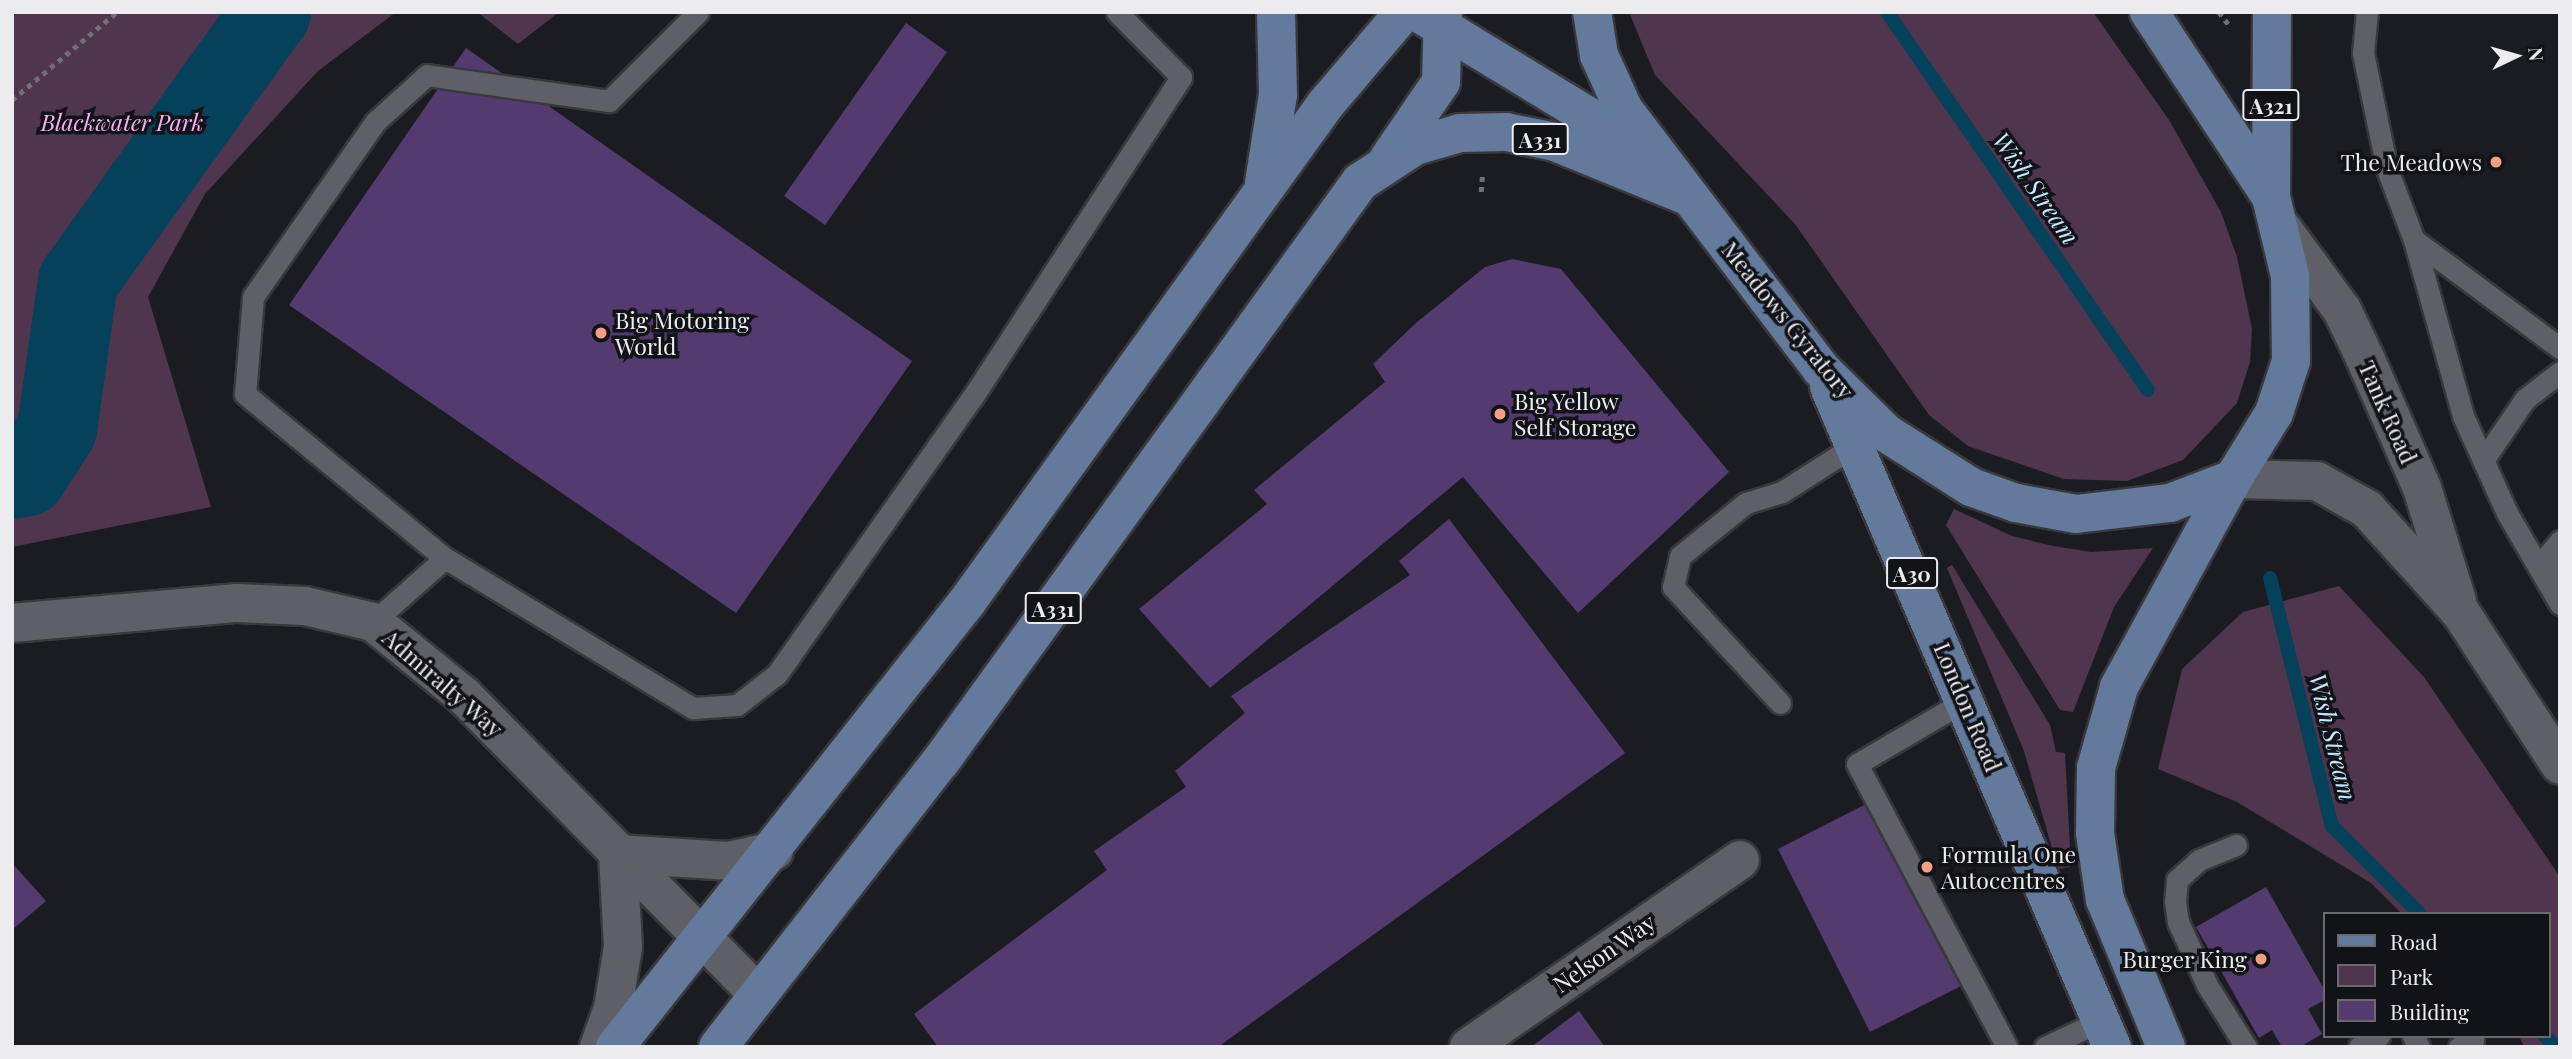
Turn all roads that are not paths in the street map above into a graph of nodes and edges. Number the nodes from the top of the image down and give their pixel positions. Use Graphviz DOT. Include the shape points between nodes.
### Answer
graph roads {
  1 [pos="698,12"];
  2 [pos="1117,12"];
  3 [pos="1276,12"];
  4 [pos="1405,12"];
  5 [pos="1592,12"];
  6 [pos="2149,12"];
  7 [pos="2272,12"];
  8 [pos="2368,12"];
  9 [pos="1435,19"];
  10 [pos="1654,157"];
  11 [pos="1388,160"];
  12 [pos="1263,192"];
  13 [pos="1687,196"];
  14 [pos="2276,212"];
  15 [pos="2414,240"];
  16 [pos="2560,348"];
  17 [pos="1821,369"];
  18 [pos="2560,372"];
  19 [pos="1854,446"];
  20 [pos="2486,456"];
  21 [pos="2233,479"];
  22 [pos="2560,541"];
  23 [pos="445,558"];
  24 [pos="2558,601"];
  25 [pos="2461,613"];
  26 [pos="373,622"];
  27 [pos="12,623"];
  28 [pos="1966,700"];
  29 [pos="1780,703"];
  30 [pos="2560,765"];
  31 [pos="2236,845"];
  32 [pos="774,851"];
  33 [pos="618,854"];
  34 [pos="1740,860"];
  35 [pos="705,939"];
  36 [pos="757,993"];
  37 [pos="2106,1034"];
  38 [pos="2053,1043"];
  39 [pos="599,1047"];
  40 [pos="615,1047"];
  41 [pos="718,1047"];
  42 [pos="1469,1047"];
  43 [pos="2007,1047"];
  44 [pos="2166,1047"];
  45 [pos="2246,1047"];
  1 -- 23 [label="lane" via="609,101 427,75 375,122 253,298 245,394"];
  2 -- 23 [label="lane" via="1181,77 972,398 777,674 737,705 693,708"];
  3 -- 12 [label="main road" via="1278,95"];
  4 -- 12 [label="main road" via="1325,105"];
  5 -- 10 [label="main road, Meadows Gyratory" via="1609,79"];
  6 -- 14 [label="main road"];
  7 -- 14 [label="main road, A321"];
  8 -- 15 [label="lane" via="2363,53 2371,97 2387,169"];
  9 -- 10 [label="main road"];
  9 -- 11 [label="main road" via="1441,82"];
  10 -- 13 [label="main road, Meadows Gyratory"];
  11 -- 13 [label="main road, A331" via="1434,139 1506,132 1555,142"];
  11 -- 36 [label="main road, A331" via="1333,213 957,739"];
  12 -- 32 [label="main road" via="1070,465"];
  13 -- 17 [label="main road, Meadows Gyratory"];
  14 -- 21 [label="main road" via="2290,276 2291,361 2274,413"];
  14 -- 25 [label="street, Tank Road" via="2342,310 2365,358 2422,488"];
  15 -- 16 [label="lane"];
  15 -- 20 [label="lane" via="2463,416"];
  17 -- 19 [label="main road, London Road / A30"];
  17 -- 21 [label="main road, Meadows Gyratory" via="1886,433 1971,486 2016,503 2076,514 2135,510 2193,498"];
  18 -- 20 [label="lane" via="2525,399"];
  19 -- 28 [label="main road, London Road / A30"];
  19 -- 29 [label="lane" via="1782,492 1746,503 1681,556 1674,587"];
  20 -- 24 [label="lane" via="2507,513"];
  21 -- 25 [label="street, Tank Road" via="2317,481 2345,492 2392,534"];
  21 -- 44 [label="main road" via="2119,687 2096,768 2095,833 2105,900"];
  22 -- 24 [label="lane" via="2549,554"];
  23 -- 26 [label="lane"];
  25 -- 30 [label="street, Tank Road"];
  26 -- 27 [label="street, Admiralty Way" via="305,606 237,603"];
  26 -- 33 [label="street, Admiralty Way" via="464,696"];
  28 -- 37 [label="main road, London Road / A30"];
  28 -- 43 [label="lane" via="1857,764"];
  31 -- 45 [label="lane" via="2199,860 2177,880 2175,901 2178,922 2207,985"];
  32 -- 33 [label="street" via="728,861"];
  32 -- 35 [label="main road"];
  33 -- 35 [label="street, Admiralty Way"];
  33 -- 39 [label="street" via="623,947 613,1008"];
  34 -- 42 [label="street, Nelson Way"];
  35 -- 36 [label="street, Admiralty Way"];
  35 -- 40 [label="main road"];
  36 -- 41 [label="main road, A331"];
  37 -- 38 [label="lane"];
}
